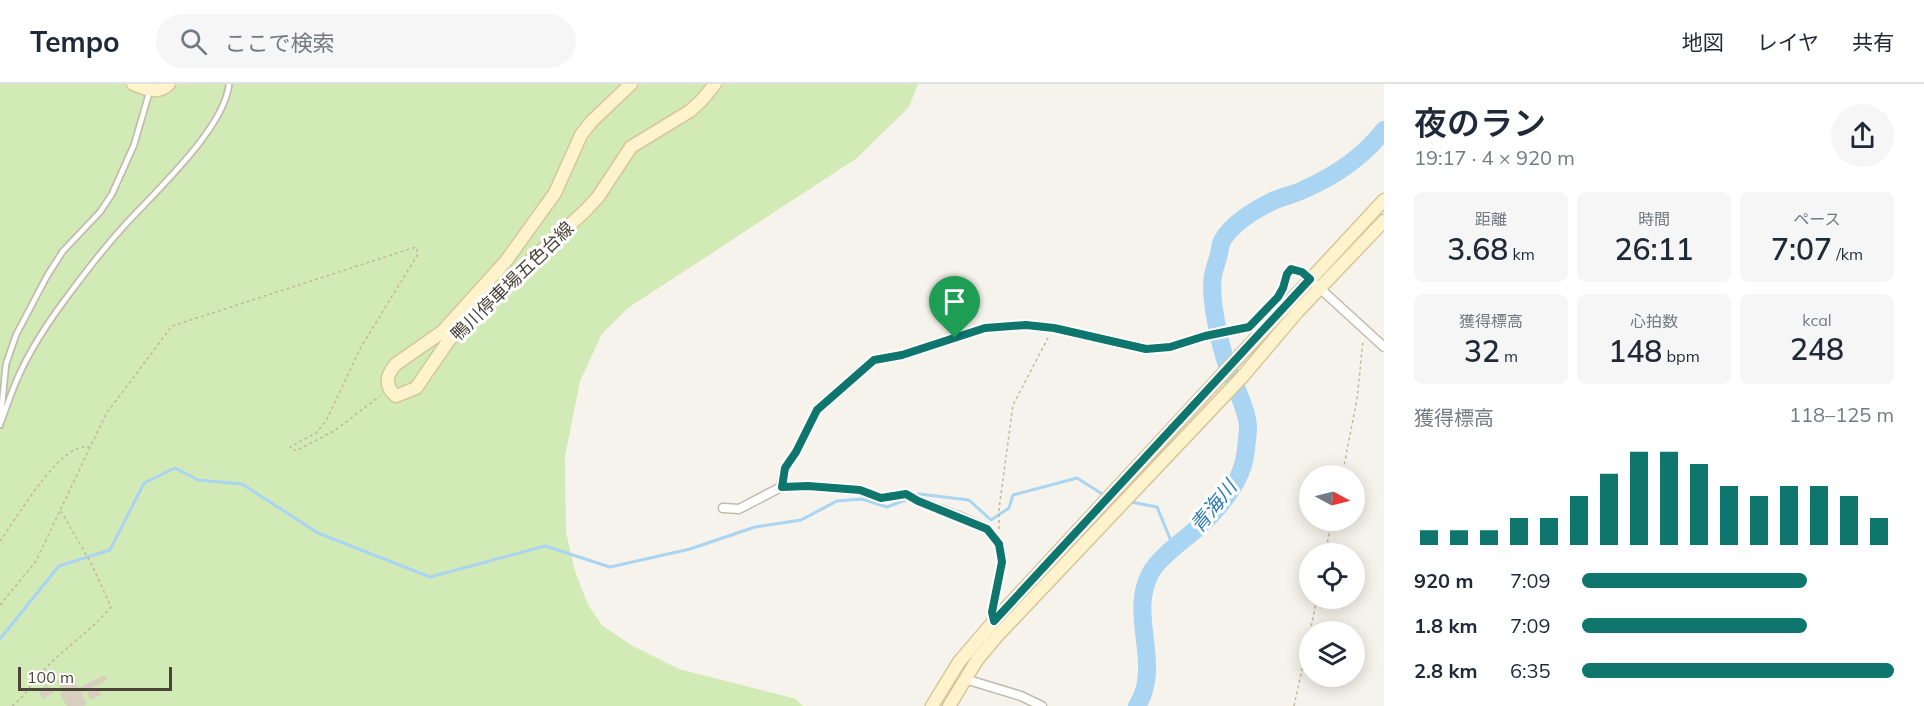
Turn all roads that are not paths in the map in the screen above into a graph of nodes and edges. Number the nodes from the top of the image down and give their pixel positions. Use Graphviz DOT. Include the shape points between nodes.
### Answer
graph roads {
  1 [pos="133,84"];
  2 [pos="170,84"];
  3 [pos="229,84"];
  4 [pos="631,84"];
  5 [pos="715,84"];
  6 [pos="150,90"];
  7 [pos="1384,200"];
  8 [pos="1384,221"];
  9 [pos="1310,279"];
  10 [pos="1321,288"];
  11 [pos="1384,347"];
  12 [pos="1,424"];
  13 [pos="782,487"];
  14 [pos="723,508"];
  15 [pos="994,621"];
  16 [pos="965,679"];
  17 [pos="932,706"];
  18 [pos="949,706"];
  19 [pos="1042,706"];
  1 -- 6 [label="main road"];
  2 -- 6 [label="main road" via="162,90"];
  3 -- 12 [label="lane" via="220,112 197,145 122,228 56,312 19,374"];
  4 -- 5 [label="main road, 鴨川停車場五色台線" via="581,135 555,193 506,261 442,332 396,364 387,377 396,396 416,388 469,317 585,211 631,147 690,111"];
  6 -- 12 [label="lane" via="134,144 112,194 63,251 16,335 6,364"];
  7 -- 9 [label="main road"];
  8 -- 10 [label="main road"];
  9 -- 10 [label="street"];
  9 -- 13 [label="street" via="1291,269 1278,297 1249,327 1170,347 1146,349 1026,325 985,328 874,360 817,410 785,468"];
  9 -- 15 [label="main road"];
  10 -- 11 [label="street"];
  10 -- 16 [label="main road" via="1244,376 998,636"];
  13 -- 14 [label="street" via="739,509"];
  13 -- 15 [label="street" via="860,490 881,498 906,494 987,529 999,544 1002,562 992,612"];
  15 -- 17 [label="main road" via="959,662"];
  16 -- 18 [label="main road"];
  16 -- 19 [label="street"];
}
